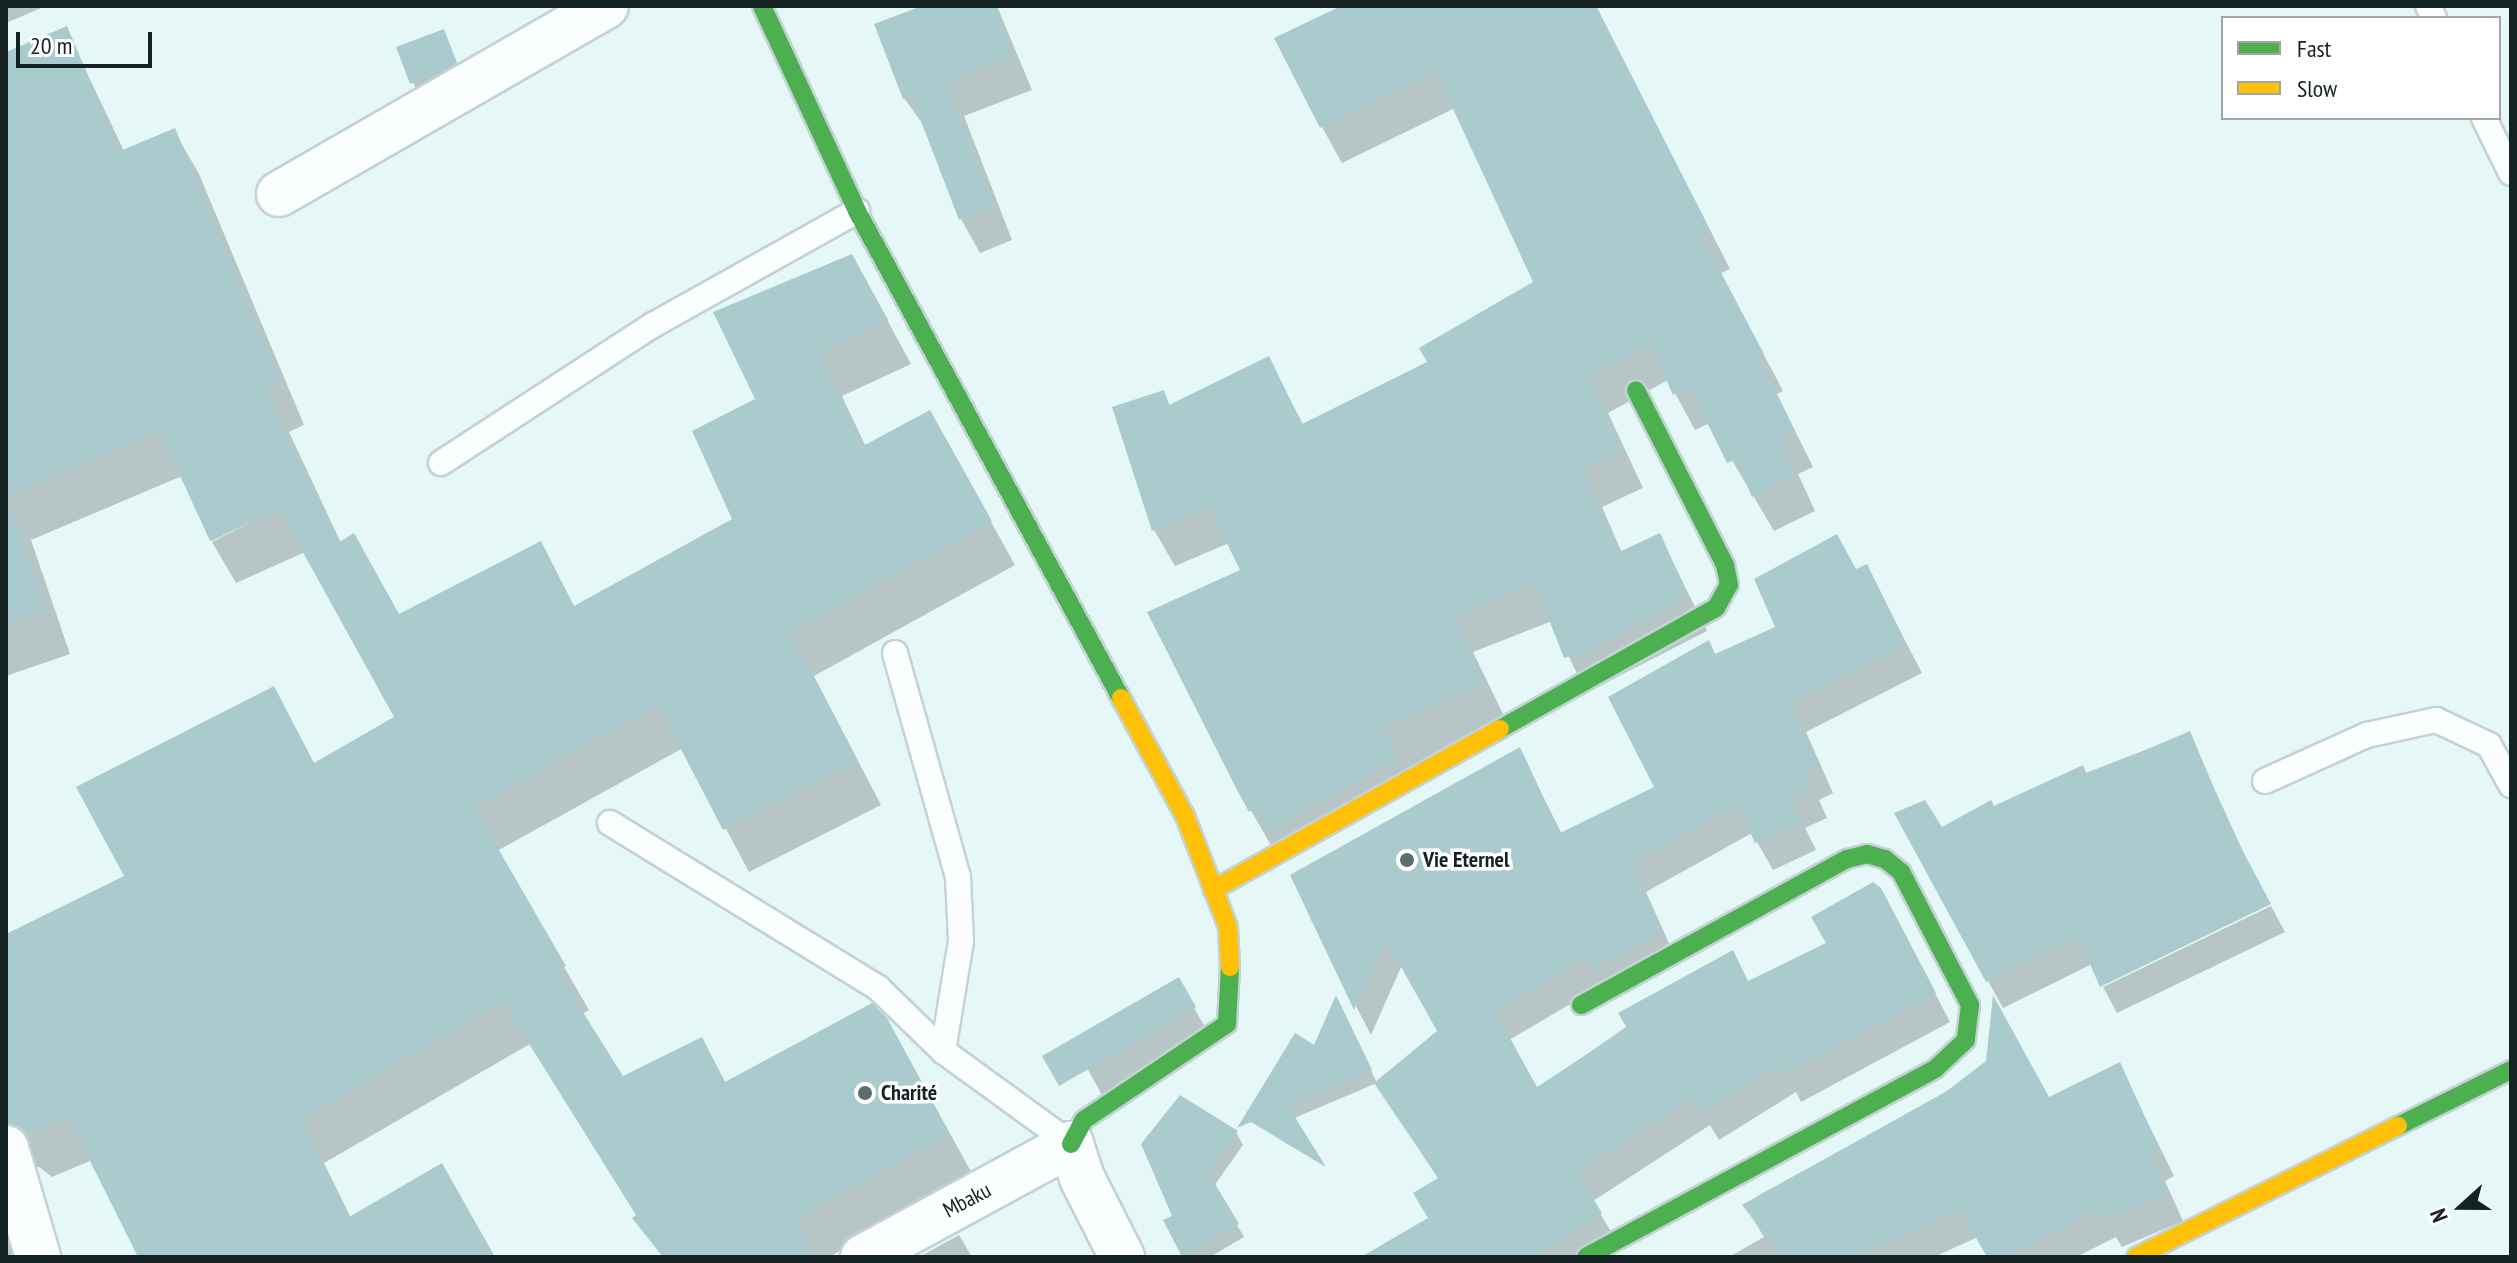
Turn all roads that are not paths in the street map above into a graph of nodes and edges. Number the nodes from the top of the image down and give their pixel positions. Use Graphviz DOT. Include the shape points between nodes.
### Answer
graph roads {
  1 [pos="606,6"];
  2 [pos="762,6"];
  3 [pos="2485,120"];
  4 [pos="2511,173"];
  5 [pos="279,194"];
  6 [pos="857,211"];
  7 [pos="1636,390"];
  8 [pos="441,463"];
  9 [pos="895,653"];
  10 [pos="2265,781"];
  11 [pos="2511,785"];
  12 [pos="610,823"];
  13 [pos="1213,890"];
  14 [pos="1581,1005"];
  15 [pos="943,1051"];
  16 [pos="2511,1070"];
  17 [pos="1071,1144"];
  18 [pos="6,1148"];
  19 [pos="38,1257"];
  20 [pos="863,1257"];
  21 [pos="1122,1257"];
  22 [pos="1586,1257"];
  23 [pos="2136,1257"];
  1 -- 5 [label="street"];
  2 -- 6 [label="street"];
  3 -- 4 [label="lane"];
  6 -- 8 [label="lane" via="653,325"];
  6 -- 13 [label="street" via="1185,816"];
  7 -- 13 [label="street" via="1725,565 1729,585 1716,608"];
  9 -- 15 [label="lane" via="958,877 961,941"];
  10 -- 11 [label="lane" via="2367,735 2436,720 2489,745"];
  12 -- 15 [label="lane" via="794,941 878,988"];
  13 -- 17 [label="street" via="1228,927 1227,1024 1084,1120"];
  14 -- 22 [label="street" via="1847,859 1867,854 1885,859 1901,872 1970,1005 1966,1040 1935,1069"];
  15 -- 17 [label="lane"];
  16 -- 23 [label="street"];
  17 -- 20 [label="street, Mbaku"];
  17 -- 21 [label="street"];
  18 -- 19 [label="street"];
}
